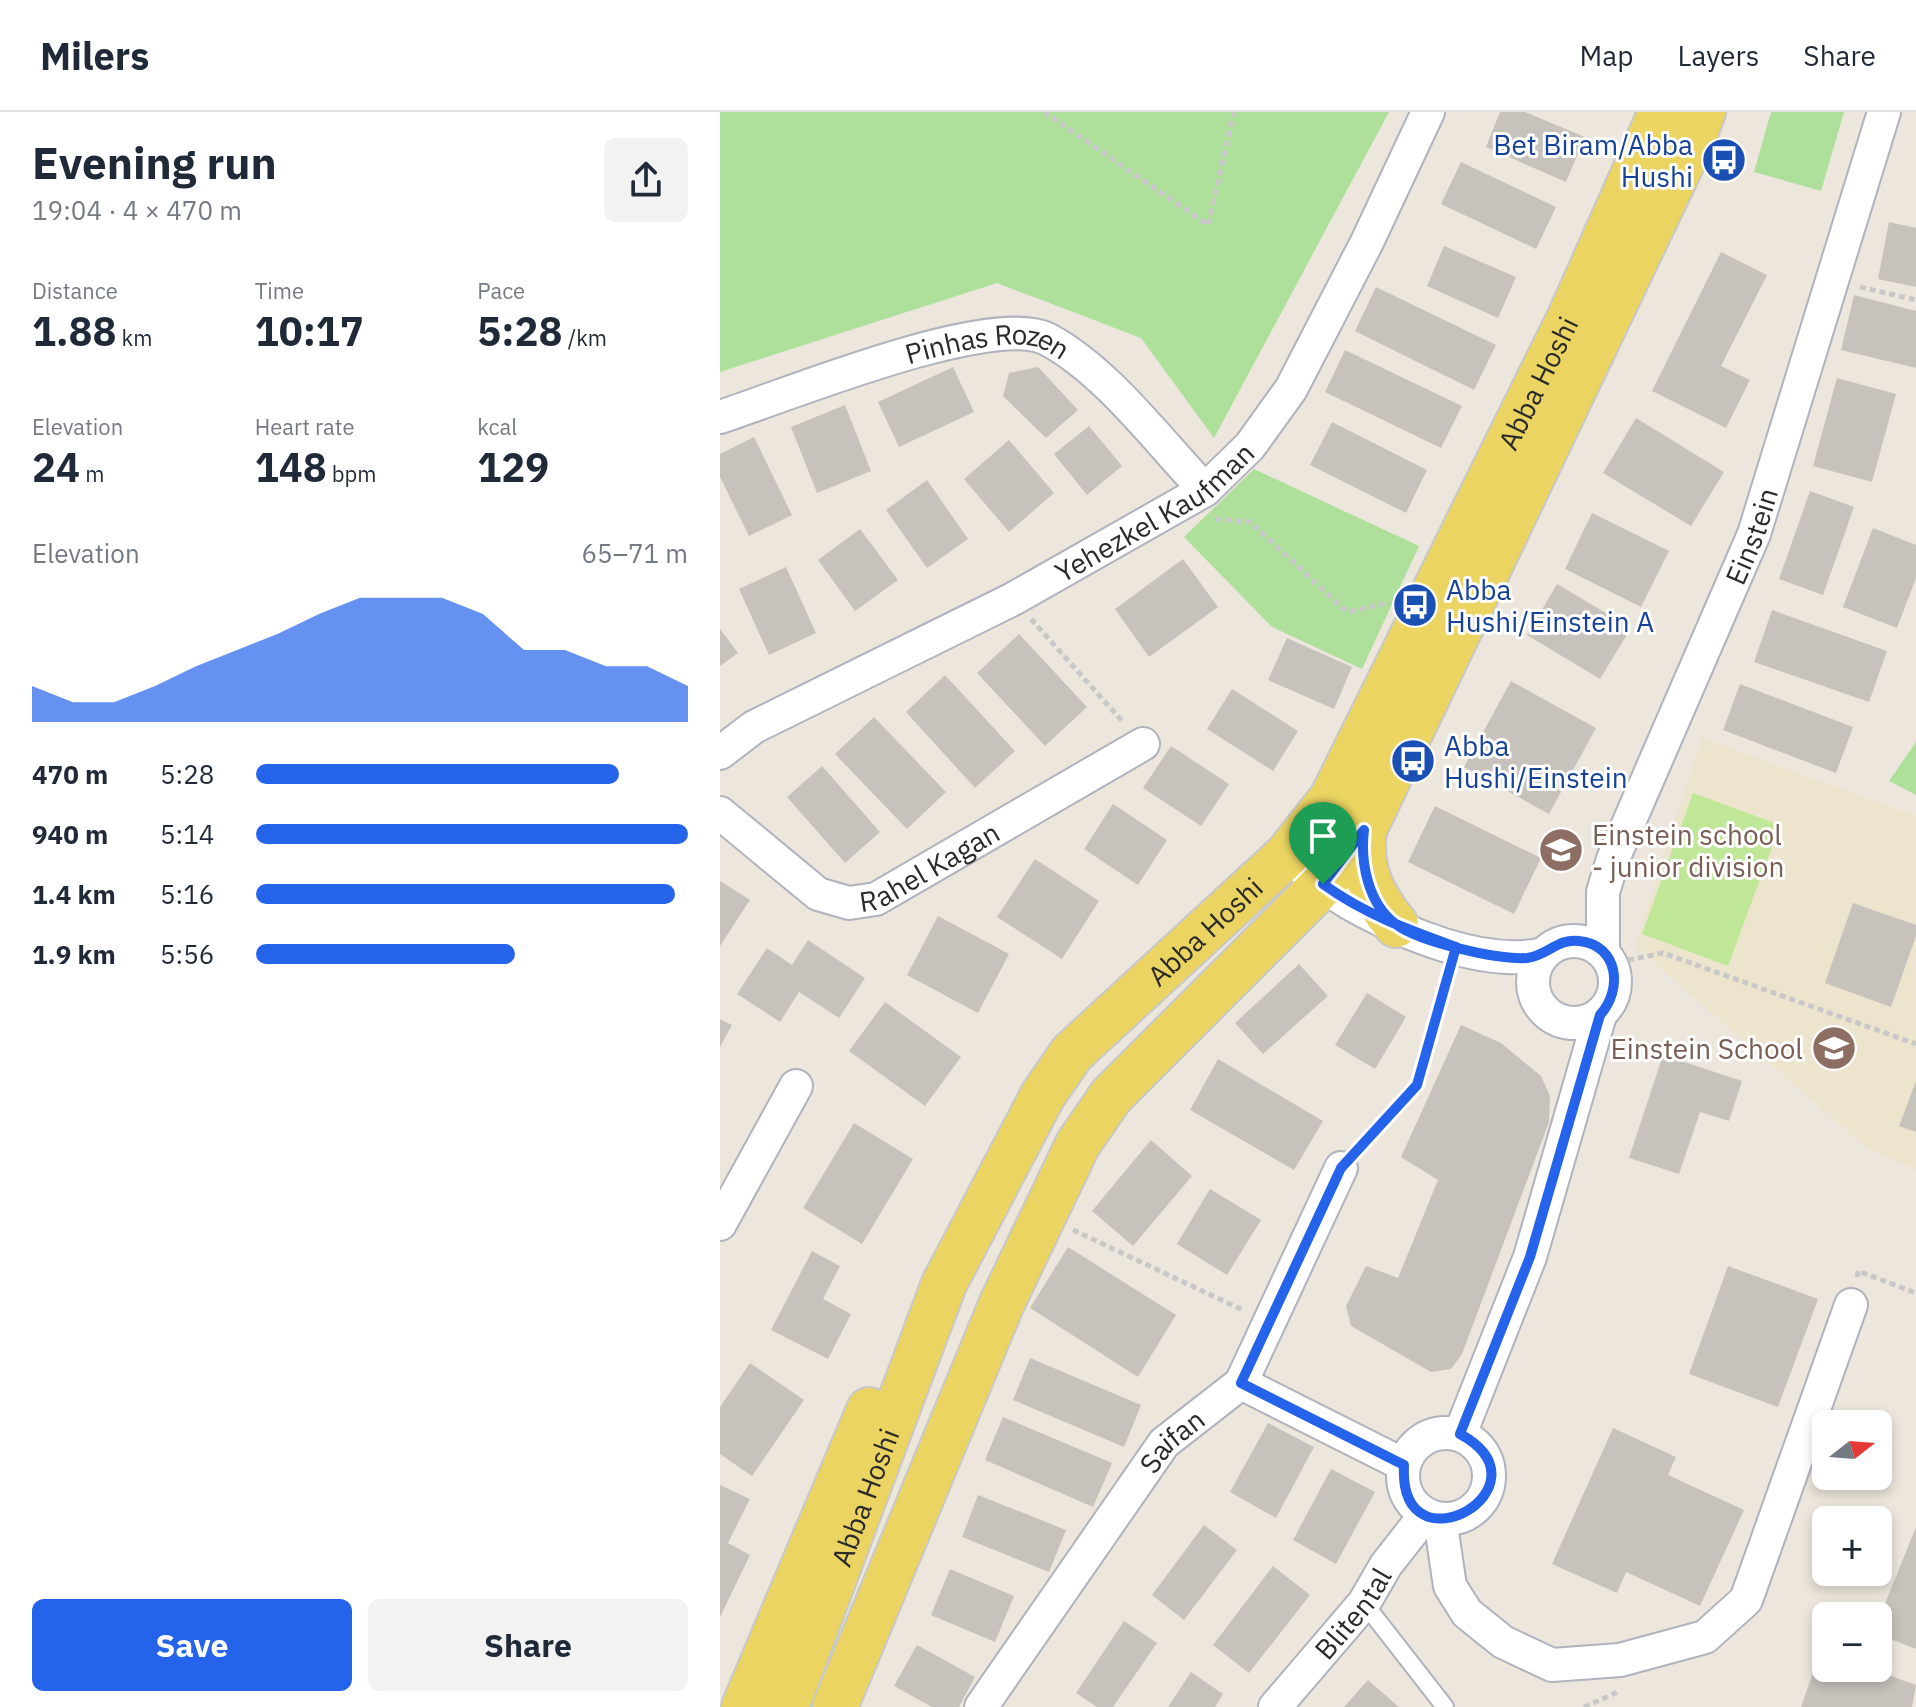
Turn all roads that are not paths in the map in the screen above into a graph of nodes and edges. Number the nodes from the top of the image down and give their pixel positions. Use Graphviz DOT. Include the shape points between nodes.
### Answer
graph roads {
  1 [pos="1428,112"];
  2 [pos="1661,112"];
  3 [pos="1703,112"];
  4 [pos="1884,112"];
  5 [pos="720,417"];
  6 [pos="1205,490"];
  7 [pos="1143,744"];
  8 [pos="720,753"];
  9 [pos="720,813"];
  10 [pos="1364,830"];
  11 [pos="1287,855"];
  12 [pos="1323,884"];
  13 [pos="1396,925"];
  14 [pos="1463,950"];
  15 [pos="1544,954"];
  16 [pos="1607,958"];
  17 [pos="1550,1012"];
  18 [pos="1600,1015"];
  19 [pos="796,1086"];
  20 [pos="1574,1108"];
  21 [pos="1341,1168"];
  22 [pos="720,1224"];
  23 [pos="944,1284"];
  24 [pos="1851,1305"];
  25 [pos="1241,1383"];
  26 [pos="1460,1434"];
  27 [pos="1404,1465"];
  28 [pos="1433,1516"];
  29 [pos="1364,1603"];
  30 [pos="744,1707"];
  31 [pos="786,1707"];
  32 [pos="835,1707"];
  33 [pos="981,1707"];
  34 [pos="1275,1707"];
  35 [pos="1445,1707"];
  1 -- 6 [label="street, Yehezkel Kaufman" via="1291,389 1250,446"];
  2 -- 11 [label="main road, Abba Hoshi" via="1570,317 1332,798"];
  3 -- 10 [label="main road, Abba Hoshi"];
  4 -- 16 [label="street, Einstein" via="1754,534 1613,859 1603,892"];
  5 -- 6 [label="street, Pinhas Rozen" via="960,337 1017,331 1046,338 1093,371"];
  6 -- 8 [label="street, Yehezkel Kaufman" via="1013,599 754,727"];
  7 -- 9 [label="street, Rahel Kagan" via="876,899 849,903 818,894"];
  10 -- 12 [label="main road, Abba Hoshi"];
  10 -- 13 [label="main road" via="1362,858 1372,892"];
  11 -- 12 [label="street"];
  11 -- 23 [label="main road, Abba Hoshi" via="1072,1053 1021,1134"];
  12 -- 13 [label="street"];
  12 -- 32 [label="main road, Abba Hoshi" via="1111,1096 1078,1144 1002,1303"];
  13 -- 14 [label="street"];
  14 -- 15 [label="street" via="1508,957"];
  14 -- 17 [label="street"];
  15 -- 16 [label="street" via="1566,941 1579,941"];
  15 -- 17 [label="street" via="1533,977"];
  16 -- 18 [label="street" via="1615,991"];
  17 -- 18 [label="street" via="1573,1024"];
  17 -- 20 [label="street" via="1571,1058"];
  18 -- 20 [label="street"];
  19 -- 22 [label="street"];
  20 -- 26 [label="street" via="1530,1257"];
  21 -- 25 [label="street, Saifan"];
  23 -- 30 [label="main road" via="904,1340 849,1450"];
  23 -- 31 [label="main road, Abba Hoshi"];
  24 -- 28 [label="street" via="1746,1600 1705,1637 1620,1660 1552,1665 1503,1642 1467,1613 1450,1586"];
  25 -- 27 [label="street"];
  25 -- 33 [label="street, Saifan" via="1164,1443"];
  26 -- 27 [label="street" via="1432,1435 1410,1452"];
  26 -- 28 [label="street" via="1482,1451 1488,1464 1486,1493 1467,1514"];
  27 -- 28 [label="street" via="1407,1494"];
  28 -- 29 [label="street, Blitental" via="1386,1565"];
  29 -- 34 [label="street, Blitental"];
  29 -- 35 [label="lane"];
}
